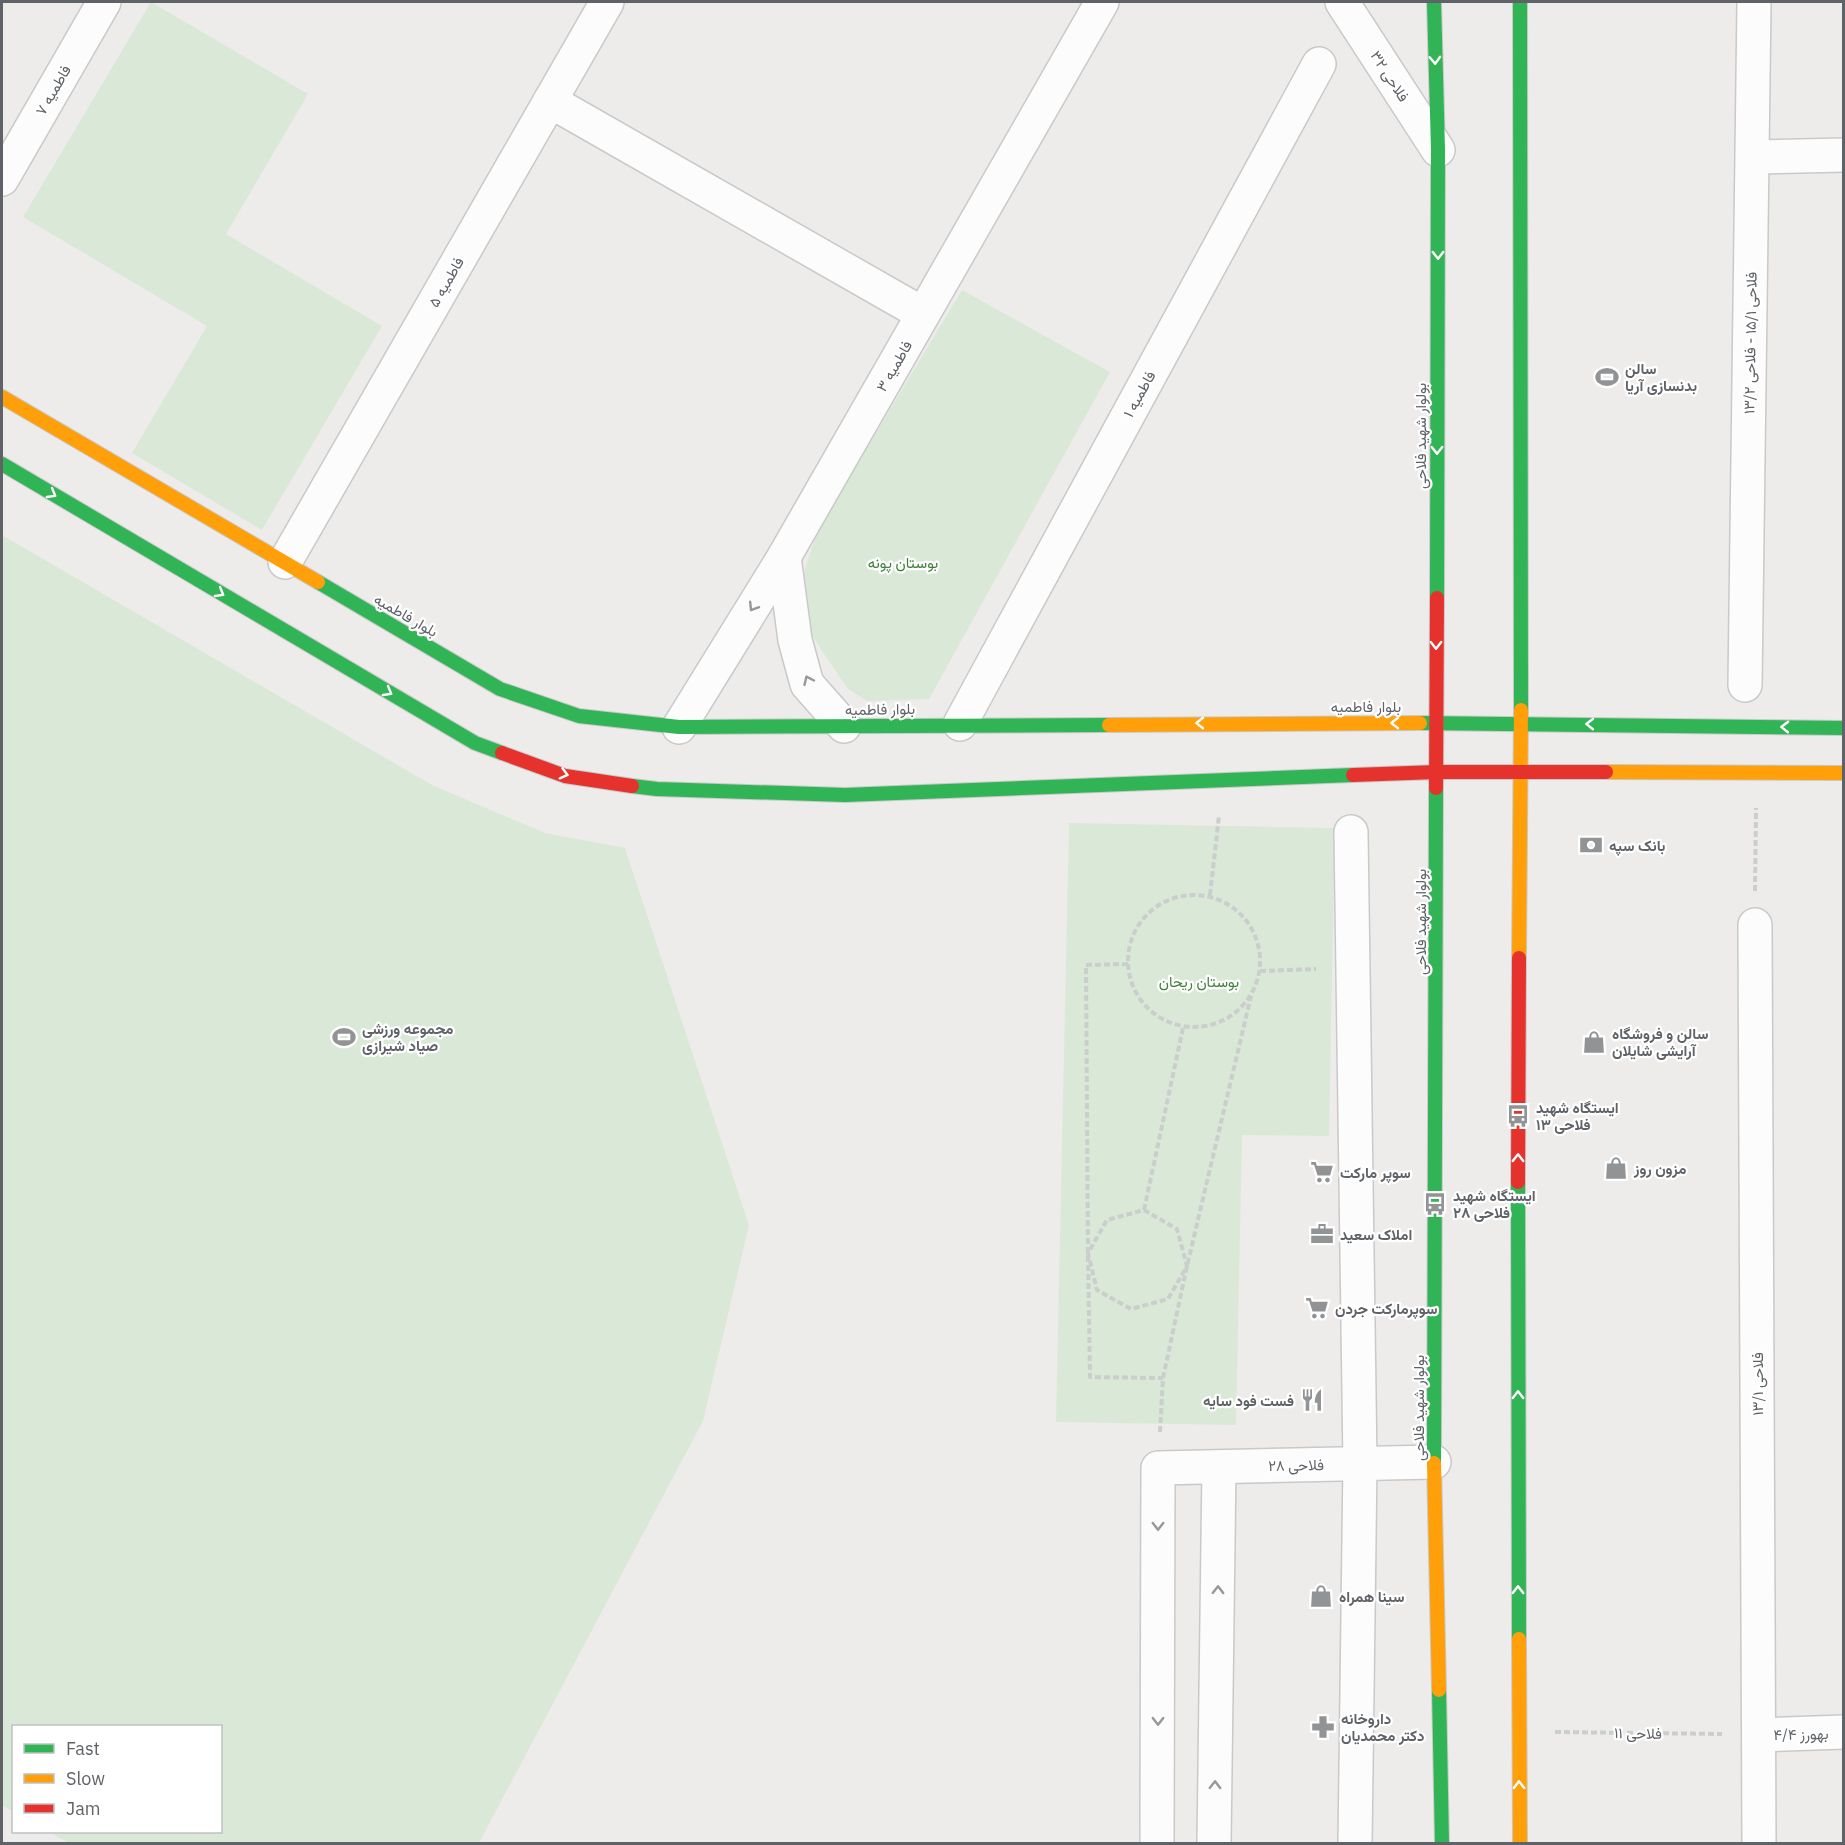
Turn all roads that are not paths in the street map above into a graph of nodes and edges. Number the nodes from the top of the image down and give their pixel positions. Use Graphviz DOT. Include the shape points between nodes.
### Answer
graph roads {
  1 [pos="104,2"];
  2 [pos="607,2"];
  3 [pos="1102,2"];
  4 [pos="1342,2"];
  5 [pos="1434,2"];
  6 [pos="1520,2"];
  7 [pos="1754,2"];
  8 [pos="1319,64"];
  9 [pos="550,100"];
  10 [pos="1438,150"];
  11 [pos="1844,155"];
  12 [pos="1753,157"];
  13 [pos="2,179"];
  14 [pos="923,314"];
  15 [pos="2,397"];
  16 [pos="2,464"];
  17 [pos="784,557"];
  18 [pos="285,562"];
  19 [pos="1745,685"];
  20 [pos="1436,723"];
  21 [pos="1520,723"];
  22 [pos="960,724"];
  23 [pos="844,726"];
  24 [pos="679,727"];
  25 [pos="1844,728"];
  26 [pos="1437,772"];
  27 [pos="1521,773"];
  28 [pos="1844,773"];
  29 [pos="1351,832"];
  30 [pos="1755,925"];
  31 [pos="1434,1462"];
  32 [pos="1360,1463"];
  33 [pos="1219,1467"];
  34 [pos="1844,1732"];
  35 [pos="1759,1735"];
  36 [pos="1157,1844"];
  37 [pos="1214,1844"];
  38 [pos="1355,1844"];
  39 [pos="1442,1844"];
  40 [pos="1520,1844"];
  41 [pos="1759,1844"];
  1 -- 13 [label="street, فاطمیه ۷"];
  2 -- 9 [label="street, فاطمیه ۵"];
  3 -- 14 [label="street, فاطمیه ۳"];
  4 -- 10 [label="street, فلاحی ۳۲"];
  5 -- 10 [label="street, بولوار شهید فلاحی, one-way"];
  6 -- 21 [label="street"];
  7 -- 12 [label="street, فلاحی ۱۵/۱ - فلاحی ۱۳/۲"];
  8 -- 22 [label="street, فاطمیه ۱"];
  9 -- 14 [label="street"];
  9 -- 18 [label="street, فاطمیه ۵"];
  10 -- 20 [label="street, بولوار شهید فلاحی, one-way"];
  11 -- 12 [label="street"];
  12 -- 19 [label="street, فلاحی ۱۵/۱ - فلاحی ۱۳/۲"];
  14 -- 17 [label="street, فاطمیه ۳"];
  15 -- 18 [label="street, بلوار فاطمیه"];
  16 -- 26 [label="street, one-way" via="475,743 565,776 657,789 845,795"];
  23 -- 17 [label="street, one-way" via="807,684 795,640"];
  17 -- 24 [label="street, فاطمیه ۳, one-way"];
  18 -- 24 [label="street, بلوار فاطمیه" via="500,689 579,716"];
  20 -- 21 [label="street, بلوار فاطمیه"];
  20 -- 22 [label="street, بلوار فاطمیه, one-way"];
  20 -- 26 [label="street, بولوار شهید فلاحی"];
  25 -- 21 [label="street, بلوار فاطمیه, one-way"];
  21 -- 27 [label="street"];
  22 -- 23 [label="street, بلوار فاطمیه"];
  23 -- 24 [label="street, بلوار فاطمیه"];
  26 -- 27 [label="street"];
  26 -- 31 [label="street, بولوار شهید فلاحی"];
  27 -- 28 [label="street"];
  40 -- 27 [label="street, one-way"];
  29 -- 32 [label="street"];
  30 -- 35 [label="street, فلاحی ۱۳/۱"];
  31 -- 32 [label="street, فلاحی ۲۸"];
  31 -- 39 [label="street, بولوار شهید فلاحی"];
  32 -- 33 [label="street, فلاحی ۲۸"];
  32 -- 38 [label="street"];
  33 -- 36 [label="street, فلاحی ۲۸, one-way" via="1158,1468"];
  37 -- 33 [label="street, one-way"];
  34 -- 35 [label="street, بهورز ۴/۴"];
  35 -- 41 [label="street, فلاحی ۱۳/۱"];
}
